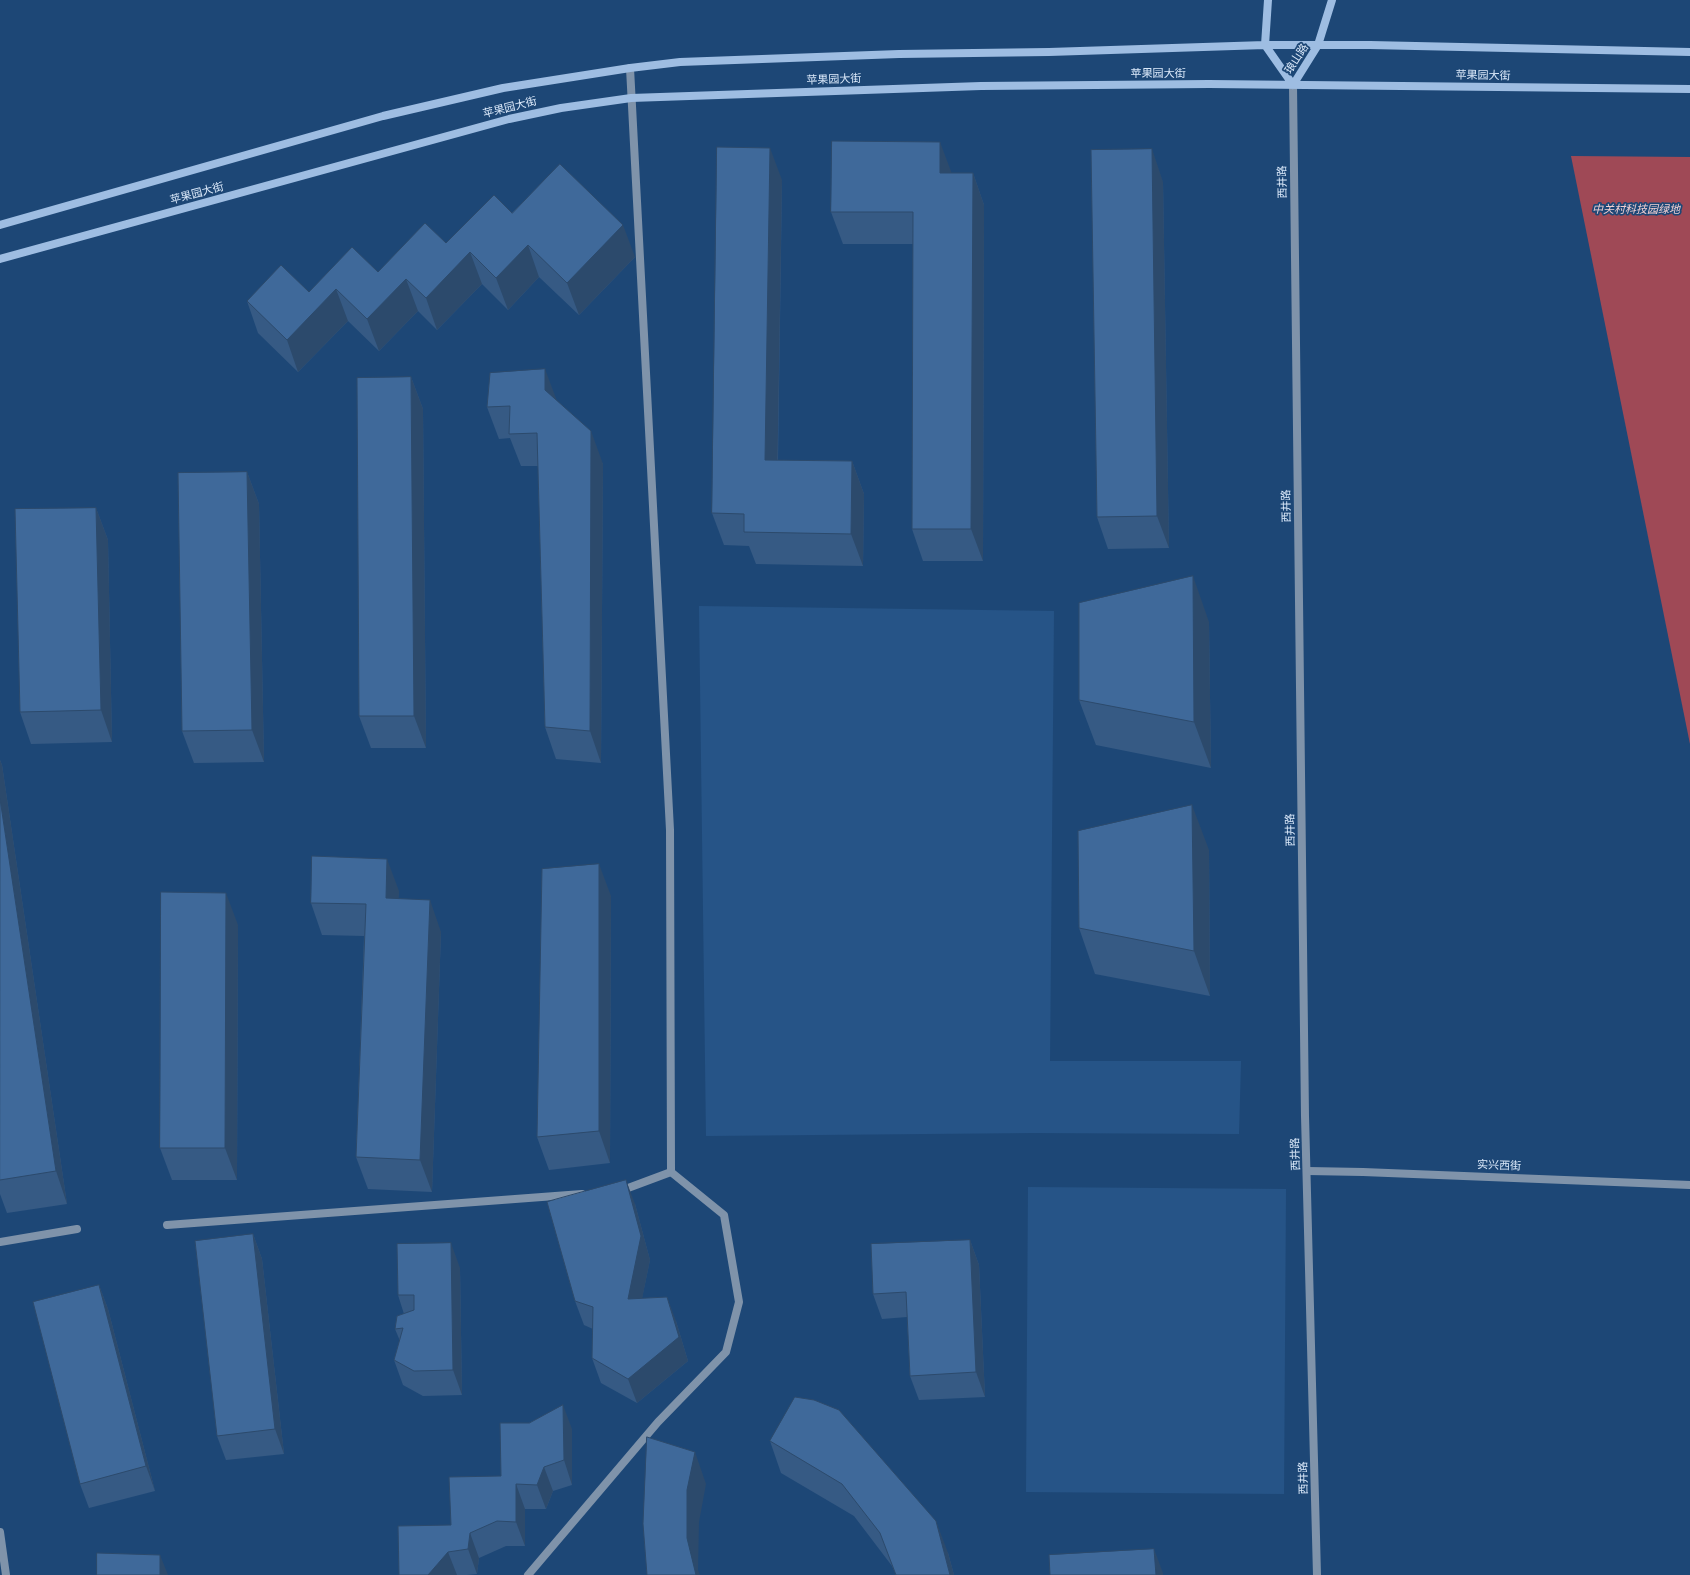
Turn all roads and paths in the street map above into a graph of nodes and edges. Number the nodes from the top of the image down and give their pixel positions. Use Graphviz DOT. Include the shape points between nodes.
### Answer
graph roads {
  1 [pos="1268,0"];
  2 [pos="1332,0"];
  3 [pos="1264,45"];
  4 [pos="1318,45"];
  5 [pos="1690,52"];
  6 [pos="630,68"];
  7 [pos="1293,85"];
  8 [pos="1690,89"];
  9 [pos="630,98"];
  10 [pos="0,225"];
  11 [pos="0,259"];
  12 [pos="1308,1171"];
  13 [pos="671,1172"];
  14 [pos="1690,1184"];
  15 [pos="612,1192"];
  16 [pos="588,1194"];
  17 [pos="167,1225"];
  18 [pos="77,1229"];
  19 [pos="0,1242"];
  20 [pos="0,1532"];
  21 [pos="6,1575"];
  22 [pos="528,1575"];
  23 [pos="1317,1575"];
  1 -- 3 [label="main road"];
  2 -- 4 [label="main road, 琅山路"];
  3 -- 4 [label="main road, 苹果园大街"];
  3 -- 6 [label="main road, 苹果园大街" via="899,54 680,62"];
  3 -- 7 [label="main road, 琅山路"];
  4 -- 5 [label="main road, 苹果园大街"];
  4 -- 7 [label="main road, 琅山路"];
  6 -- 9 [label="street"];
  6 -- 10 [label="main road, 苹果园大街" via="503,88 382,116"];
  7 -- 8 [label="main road, 苹果园大街"];
  7 -- 9 [label="main road, 苹果园大街" via="981,86"];
  7 -- 12 [label="street, 西井路"];
  9 -- 11 [label="main road, 苹果园大街" via="509,119"];
  9 -- 13 [label="street" via="670,830"];
  12 -- 14 [label="street, 实兴西街"];
  12 -- 23 [label="street, 西井路"];
  13 -- 15 [label="street"];
  13 -- 22 [label="street" via="724,1215 739,1302 726,1352 658,1422"];
  16 -- 17 [label="street"];
  18 -- 19 [label="street"];
  20 -- 21 [label="street"];
}
